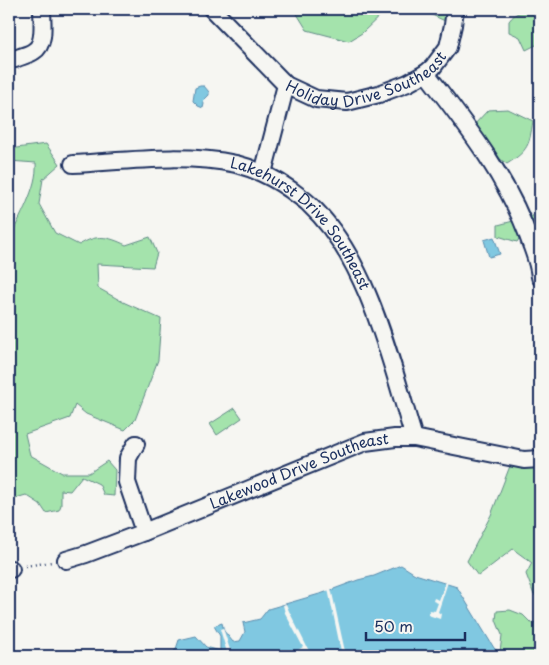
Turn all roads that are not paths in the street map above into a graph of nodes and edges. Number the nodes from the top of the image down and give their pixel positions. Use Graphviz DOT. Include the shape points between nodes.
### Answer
graph roads {
  1 [pos="42,9"];
  2 [pos="212,9"];
  3 [pos="455,9"];
  4 [pos="15,58"];
  5 [pos="426,73"];
  6 [pos="286,85"];
  7 [pos="73,164"];
  8 [pos="263,173"];
  9 [pos="540,277"];
  10 [pos="414,438"];
  11 [pos="136,444"];
  12 [pos="540,459"];
  13 [pos="144,532"];
  14 [pos="66,560"];
  1 -- 4 [label="street" via="40,45 36,50"];
  2 -- 6 [label="street, Holiday Drive Southeast"];
  3 -- 5 [label="street, Holiday Drive Southeast" via="448,47"];
  5 -- 6 [label="street, Holiday Drive Southeast" via="380,94 347,102 316,98"];
  5 -- 9 [label="street" via="475,136 504,183 524,223"];
  6 -- 8 [label="street"];
  7 -- 8 [label="street, Lakehurst Drive Southeast" via="176,158 210,160"];
  8 -- 10 [label="street, Lakehurst Drive Southeast" via="309,204 345,251 374,308"];
  10 -- 12 [label="street, Lakewood Drive Southeast" via="524,460"];
  10 -- 13 [label="street, Lakewood Drive Southeast" via="365,442"];
  11 -- 13 [label="street" via="128,458 127,482"];
  13 -- 14 [label="street, Lakewood Drive Southeast"];
}
